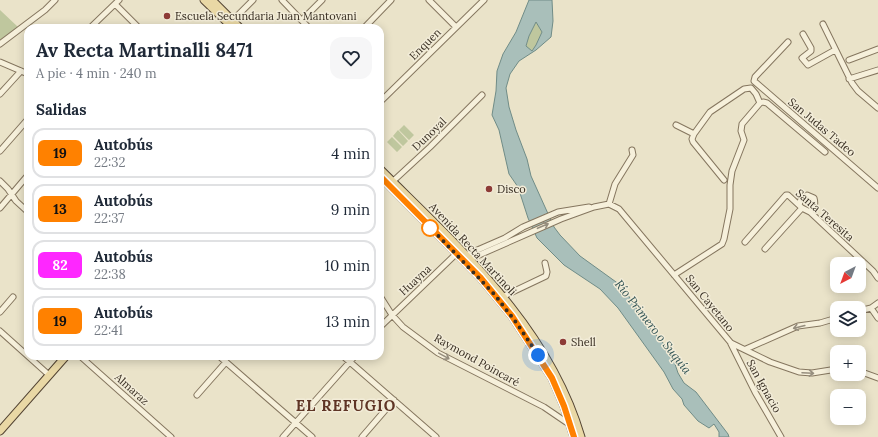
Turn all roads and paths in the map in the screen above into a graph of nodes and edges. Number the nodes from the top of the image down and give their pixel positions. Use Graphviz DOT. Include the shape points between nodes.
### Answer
graph roads {
  1 [pos="55,0"];
  2 [pos="204,0"];
  3 [pos="212,0"];
  4 [pos="254,0"];
  5 [pos="282,0"];
  6 [pos="322,0"];
  7 [pos="391,0"];
  8 [pos="429,0"];
  9 [pos="484,0"];
  10 [pos="117,2"];
  11 [pos="302,20"];
  12 [pos="26,24"];
  13 [pos="94,24"];
  14 [pos="136,24"];
  15 [pos="229,24"];
  16 [pos="229,24"];
  17 [pos="231,24"];
  18 [pos="306,24"];
  19 [pos="368,24"];
  20 [pos="823,24"];
  21 [pos="24,26"];
  22 [pos="456,27"];
  23 [pos="803,34"];
  24 [pos="788,42"];
  25 [pos="0,44"];
  26 [pos="835,50"];
  27 [pos="878,50"];
  28 [pos="849,60"];
  29 [pos="0,62"];
  30 [pos="878,70"];
  31 [pos="21,71"];
  32 [pos="24,72"];
  33 [pos="850,79"];
  34 [pos="0,94"];
  35 [pos="482,96"];
  36 [pos="384,98"];
  37 [pos="760,103"];
  38 [pos="878,108"];
  39 [pos="24,124"];
  40 [pos="676,125"];
  41 [pos="694,134"];
  42 [pos="632,150"];
  43 [pos="0,151"];
  44 [pos="825,152"];
  45 [pos="384,174"];
  46 [pos="24,179"];
  47 [pos="384,179"];
  48 [pos="724,180"];
  49 [pos="0,181"];
  50 [pos="391,183"];
  51 [pos="878,188"];
  52 [pos="11,194"];
  53 [pos="609,204"];
  54 [pos="800,206"];
  55 [pos="0,208"];
  56 [pos="24,208"];
  57 [pos="569,212"];
  58 [pos="810,212"];
  59 [pos="745,242"];
  60 [pos="765,249"];
  61 [pos="464,258"];
  62 [pos="544,263"];
  63 [pos="674,275"];
  64 [pos="878,278"];
  65 [pos="504,296"];
  66 [pos="13,297"];
  67 [pos="878,298"];
  68 [pos="384,302"];
  69 [pos="877,303"];
  70 [pos="871,308"];
  71 [pos="866,310"];
  72 [pos="0,312"];
  73 [pos="392,314"];
  74 [pos="878,318"];
  75 [pos="830,320"];
  76 [pos="384,323"];
  77 [pos="0,331"];
  78 [pos="731,343"];
  79 [pos="746,349"];
  80 [pos="24,353"];
  81 [pos="32,360"];
  82 [pos="62,360"];
  83 [pos="84,360"];
  84 [pos="224,360"];
  85 [pos="226,362"];
  86 [pos="350,362"];
  87 [pos="830,370"];
  88 [pos="866,374"];
  89 [pos="49,375"];
  90 [pos="878,378"];
  91 [pos="197,395"];
  92 [pos="394,400"];
  93 [pos="295,423"];
  94 [pos="573,423"];
  95 [pos="0,430"];
  96 [pos="575,435"];
  97 [pos="171,437"];
  98 [pos="283,437"];
  99 [pos="312,437"];
  100 [pos="362,437"];
  101 [pos="436,437"];
  102 [pos="781,437"];
  1 -- 12 [label="street"];
  2 -- 15 [label="main road"];
  3 -- 16 [label="main road"];
  4 -- 17 [label="street"];
  5 -- 11 [label="street"];
  6 -- 11 [label="street"];
  7 -- 19 [label="street"];
  8 -- 22 [label="street"];
  9 -- 22 [label="street, Enquen"];
  10 -- 13 [label="street"];
  10 -- 14 [label="street"];
  11 -- 18 [label="street"];
  20 -- 26 [label="street"];
  21 -- 25 [label="street"];
  22 -- 36 [label="street, Enquen"];
  23 -- 26 [label="street" via="811,48 811,51 802,58 808,65"];
  24 -- 51 [label="street, San Judas Tadeo" via="755,77 754,82"];
  26 -- 33 [label="street"];
  27 -- 28 [label="street"];
  29 -- 31 [label="street"];
  30 -- 33 [label="street"];
  31 -- 32 [label="street"];
  31 -- 34 [label="street"];
  33 -- 38 [label="street" via="858,91"];
  35 -- 50 [label="street, Dunoyal"];
  37 -- 41 [label="street" via="753,90 744,89 710,112"];
  37 -- 44 [label="street" via="767,103"];
  37 -- 63 [label="street" via="741,127 744,140 732,171 730,209 722,244"];
  39 -- 43 [label="street"];
  40 -- 41 [label="street"];
  41 -- 48 [label="street" via="693,142"];
  42 -- 53 [label="street" via="633,155 615,184"];
  45 -- 50 [label="main road, Avenida Recta Martinoli"];
  46 -- 52 [label="street"];
  47 -- 50 [label="main road, Avenida Recta Martinoli"];
  49 -- 52 [label="street"];
  50 -- 61 [label="main road, Avenida Recta Martinoli"];
  50 -- 61 [label="main road, Avenida Recta Martinoli" via="437,234"];
  52 -- 55 [label="street"];
  52 -- 56 [label="street"];
  53 -- 57 [label="street"];
  53 -- 63 [label="street, San Cayetano" via="618,209"];
  54 -- 58 [label="street, Santa Teresita"];
  54 -- 58 [label="street" via="801,199 807,195 814,198 816,203"];
  54 -- 59 [label="street, Santa Teresita" via="786,195"];
  54 -- 60 [label="street"];
  61 -- 57 [label="street, one-way" via="561,219"];
  57 -- 61 [label="street" via="558,212 523,227"];
  58 -- 64 [label="street, Santa Teresita"];
  61 -- 65 [label="main road, Avenida Recta Martinoli"];
  61 -- 73 [label="street, Huayna"];
  61 -- 94 [label="main road, Avenida Recta Martinoli" via="506,308 538,355"];
  62 -- 65 [label="street" via="546,276"];
  63 -- 78 [label="street, San Cayetano"];
  65 -- 94 [label="main road, Avenida Recta Martinoli" via="551,365 563,389"];
  66 -- 72 [label="street"];
  67 -- 69 [label="street"];
  68 -- 73 [label="street, Raymond Poincaré"];
  69 -- 70 [label="street"];
  70 -- 71 [label="street"];
  70 -- 74 [label="street"];
  73 -- 76 [label="street, Huayna"];
  73 -- 94 [label="street, Raymond Poincaré, one-way" via="407,330 438,353"];
  75 -- 79 [label="street, one-way" via="798,326"];
  77 -- 80 [label="street"];
  78 -- 79 [label="street, San Cayetano"];
  78 -- 102 [label="street, San Ignacio"];
  79 -- 87 [label="street, San Cayetano, one-way" via="789,370 812,373"];
  81 -- 89 [label="street"];
  82 -- 89 [label="main road"];
  83 -- 97 [label="street, Almaraz"];
  84 -- 85 [label="street"];
  85 -- 91 [label="street"];
  85 -- 93 [label="street"];
  86 -- 92 [label="street"];
  86 -- 93 [label="street"];
  88 -- 90 [label="street"];
  89 -- 95 [label="main road"];
  92 -- 100 [label="street"];
  92 -- 101 [label="street"];
  93 -- 98 [label="street"];
  93 -- 99 [label="street"];
  94 -- 96 [label="main road, Avenida Recta Martinoli"];
}
